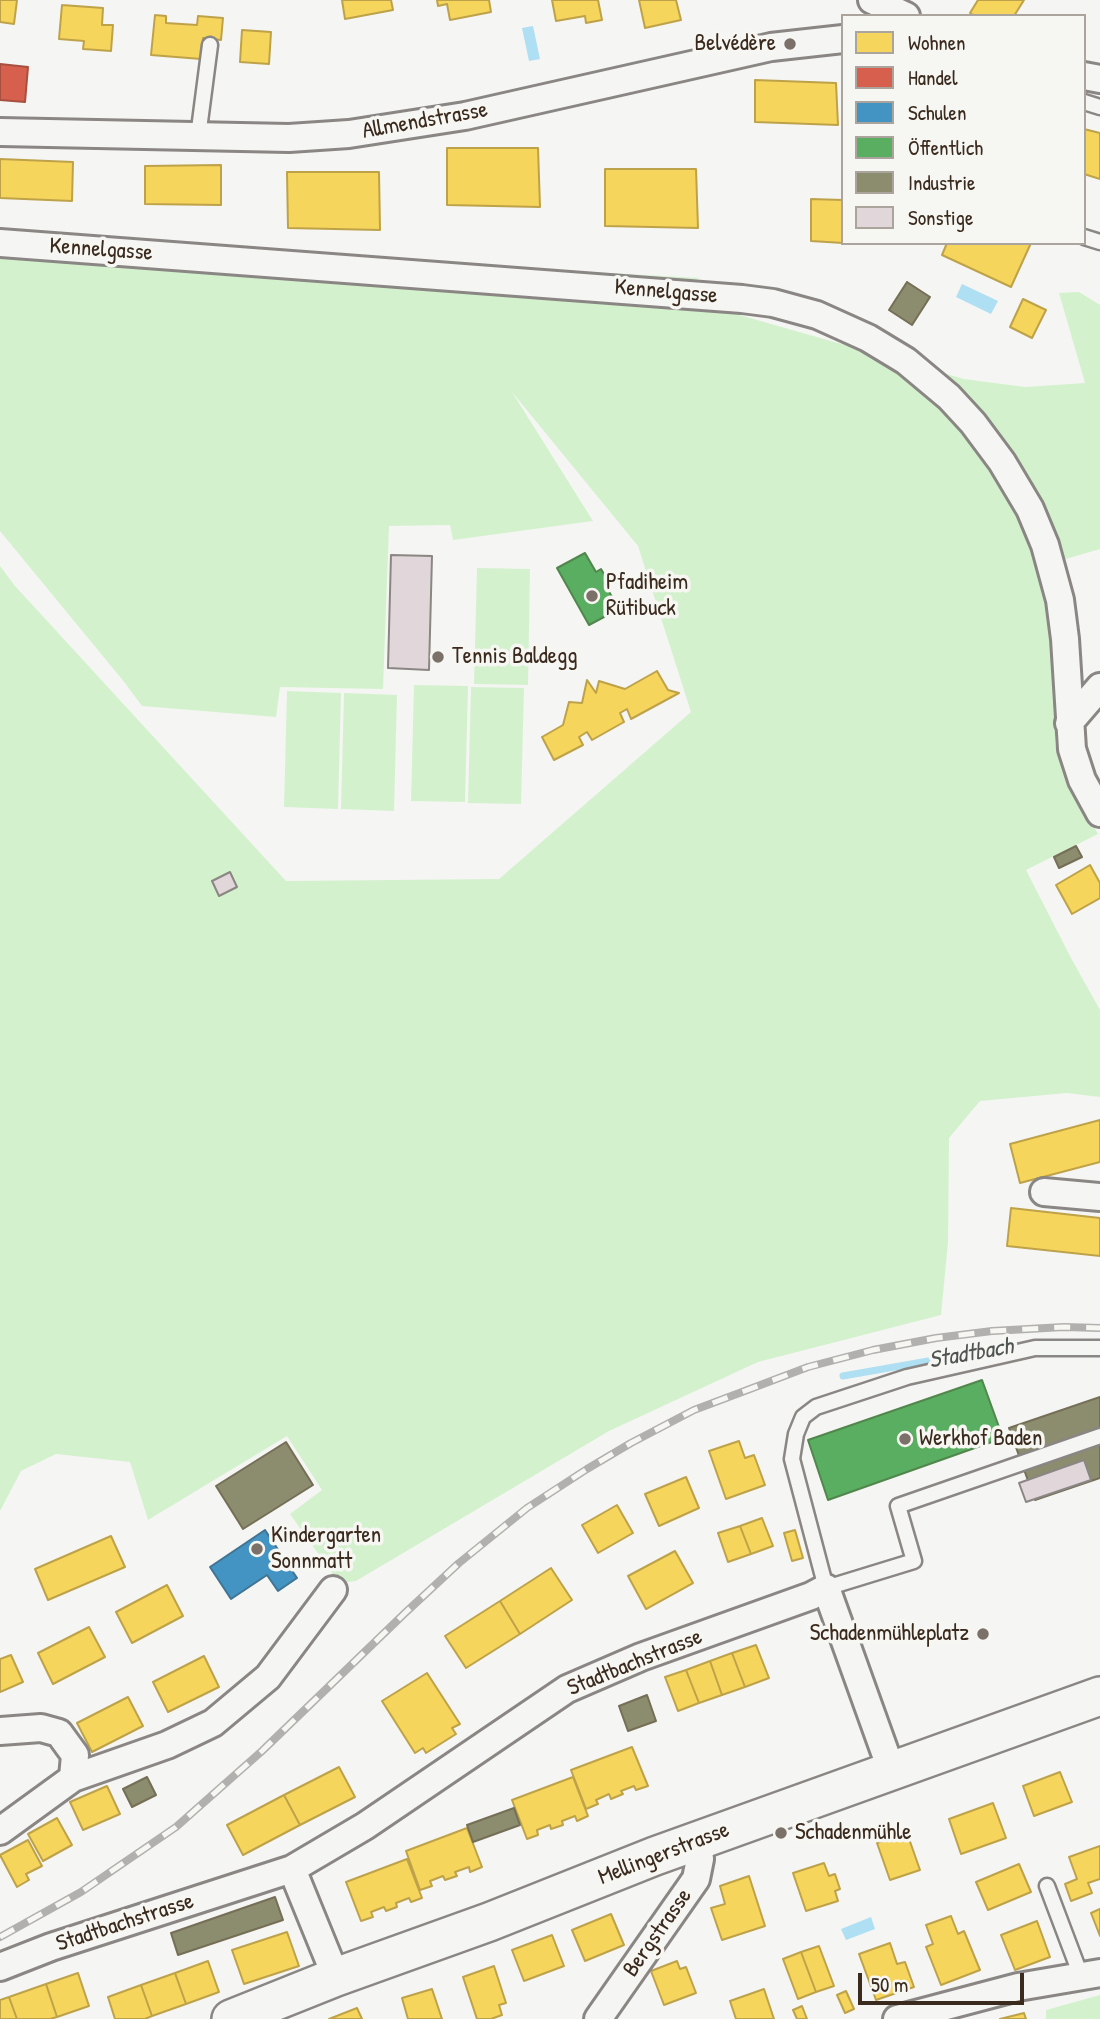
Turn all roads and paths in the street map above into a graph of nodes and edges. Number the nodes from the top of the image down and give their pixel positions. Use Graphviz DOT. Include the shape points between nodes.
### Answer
graph roads {
  1 [pos="872,0"];
  2 [pos="902,14"];
  3 [pos="841,39"];
  4 [pos="210,45"];
  5 [pos="0,132"];
  6 [pos="198,137"];
  7 [pos="0,243"];
  8 [pos="1100,687"];
  9 [pos="1069,723"];
  10 [pos="1100,813"];
  11 [pos="1044,1192"];
  12 [pos="1100,1197"];
  13 [pos="1100,1348"];
  14 [pos="1100,1436"];
  15 [pos="826,1588"];
  16 [pos="333,1590"];
  17 [pos="1100,1696"];
  18 [pos="0,1731"];
  19 [pos="892,1772"];
  20 [pos="73,1778"];
  21 [pos="0,1831"];
  22 [pos="697,1841"];
  23 [pos="292,1869"];
  24 [pos="1047,1886"];
  25 [pos="0,1967"];
  26 [pos="1091,1975"];
  27 [pos="336,1977"];
  28 [pos="231,2019"];
  29 [pos="598,2019"];
  30 [pos="897,2019"];
  1 -- 2 [label="street"];
  3 -- 6 [label="street, Allmendstrasse" via="771,47 464,116 390,128 289,138"];
  4 -- 6 [label="lane"];
  5 -- 6 [label="street, Allmendstrasse"];
  7 -- 9 [label="street, Kennelgasse" via="715,296 785,306 842,325 890,350 939,388 973,423 1015,482 1045,545 1060,600"];
  8 -- 9 [label="street"];
  9 -- 10 [label="street, Kennelgasse" via="1076,765"];
  11 -- 12 [label="street"];
  13 -- 15 [label="lane" via="1035,1348 907,1377 816,1407 803,1417 792,1459"];
  14 -- 15 [label="lane" via="898,1506 914,1561"];
  15 -- 19 [label="street"];
  15 -- 23 [label="street, Stadtbachstrasse" via="567,1689 386,1812"];
  16 -- 20 [label="street" via="268,1677 213,1723 167,1745"];
  17 -- 19 [label="main road, Mellingerstrasse"];
  18 -- 20 [label="street" via="41,1728 59,1733 75,1755"];
  19 -- 22 [label="main road, Mellingerstrasse"];
  20 -- 21 [label="street"];
  22 -- 27 [label="main road, Mellingerstrasse"];
  22 -- 29 [label="street, Bergstrasse" via="696,1879"];
  23 -- 25 [label="street, Stadtbachstrasse"];
  23 -- 27 [label="street"];
  24 -- 26 [label="lane"];
  26 -- 30 [label="street" via="1018,1987"];
  27 -- 28 [label="main road, Mellingerstrasse"];
}
